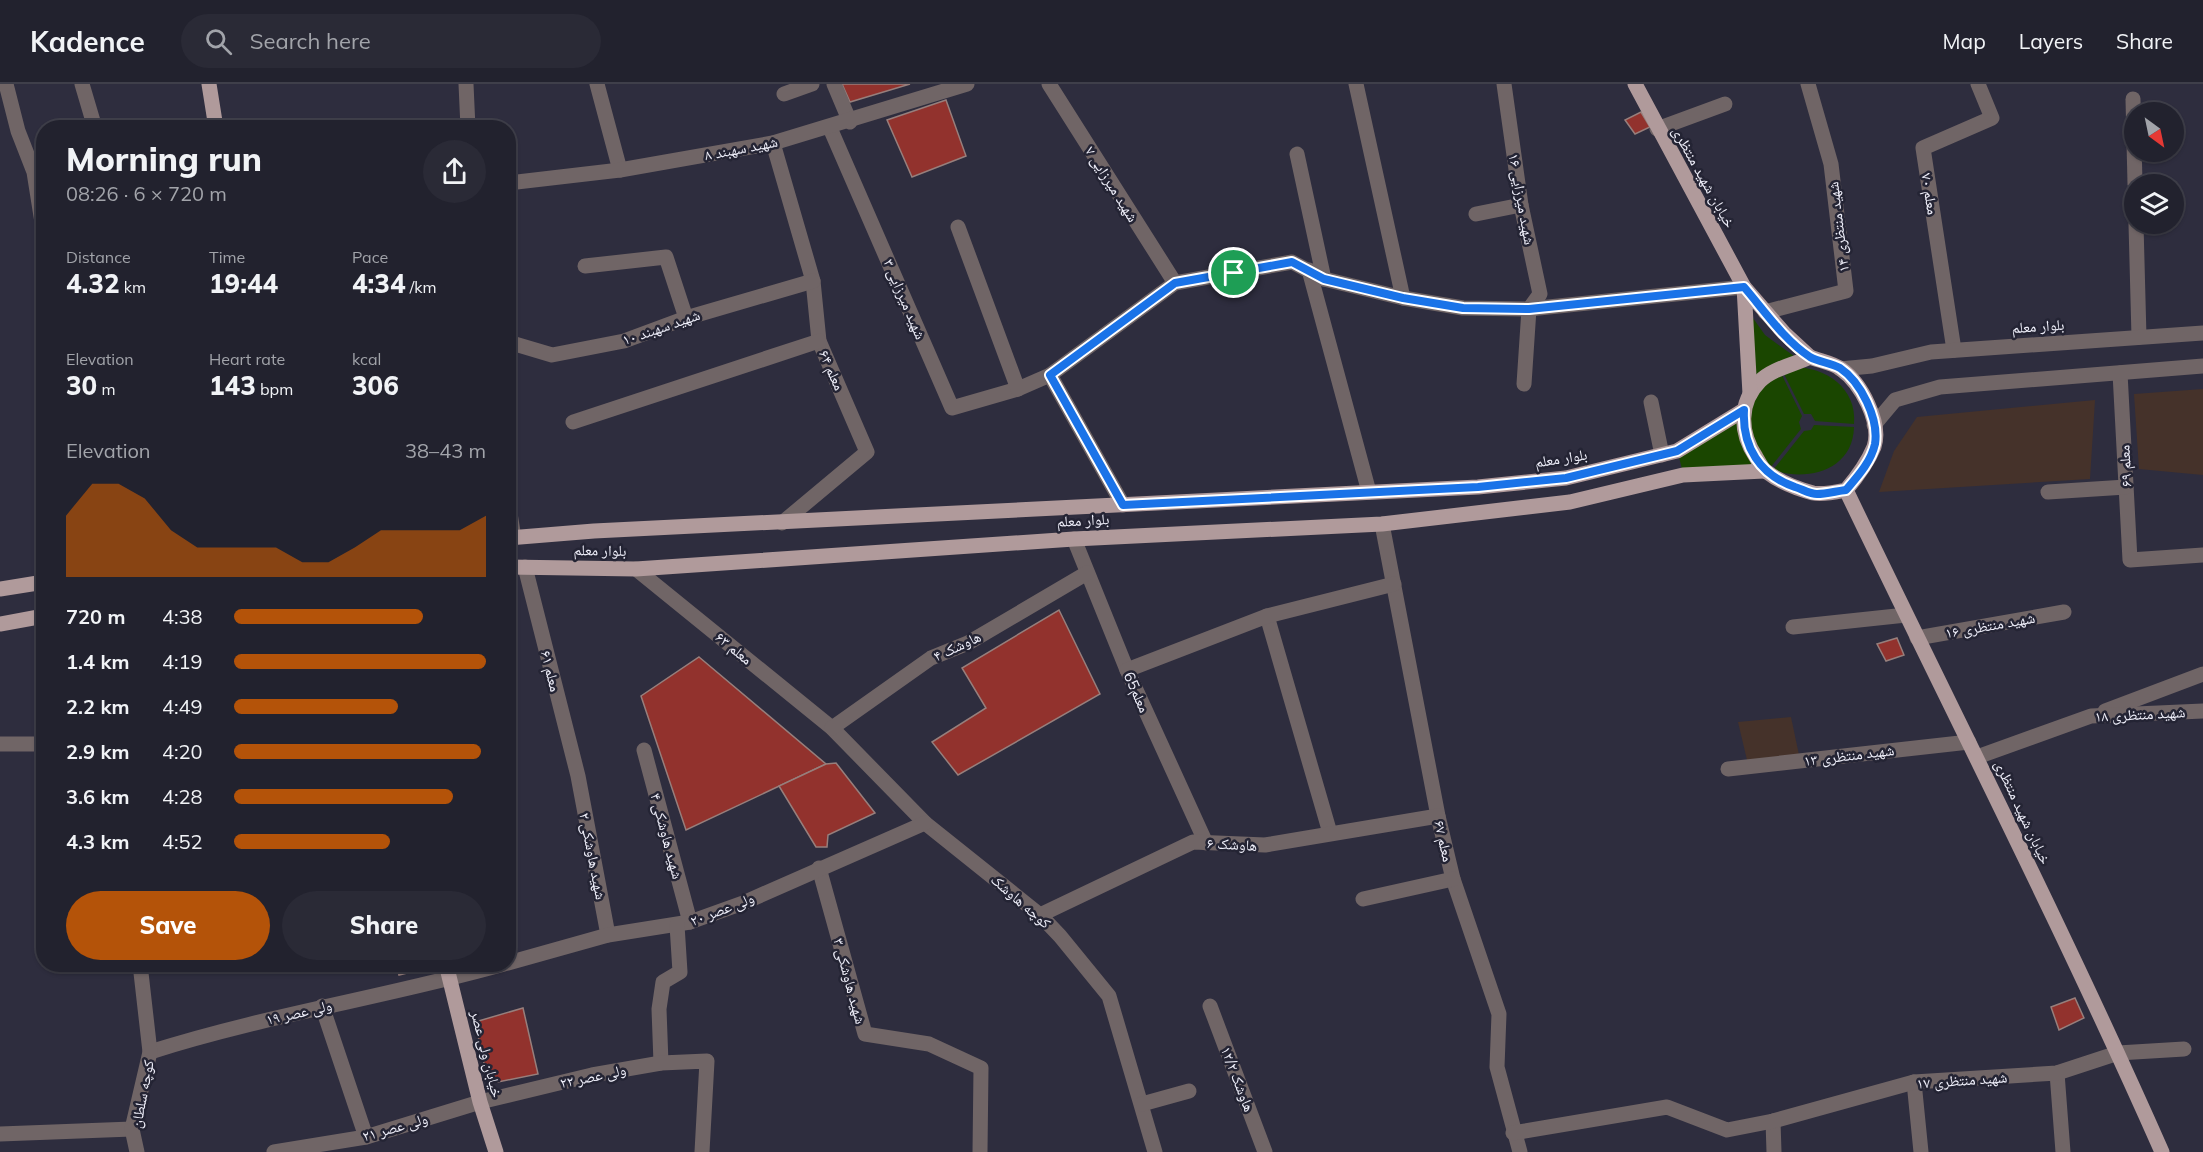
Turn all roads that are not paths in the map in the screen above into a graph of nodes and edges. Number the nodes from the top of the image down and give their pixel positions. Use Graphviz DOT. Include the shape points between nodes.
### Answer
graph roads {
  1 [pos="6,84"];
  2 [pos="82,84"];
  3 [pos="209,84"];
  4 [pos="466,84"];
  5 [pos="597,84"];
  6 [pos="812,84"];
  7 [pos="834,84"];
  8 [pos="967,84"];
  9 [pos="1049,84"];
  10 [pos="1356,84"];
  11 [pos="1504,84"];
  12 [pos="1635,84"];
  13 [pos="1808,84"];
  14 [pos="1978,84"];
  15 [pos="784,94"];
  16 [pos="2133,99"];
  17 [pos="1725,104"];
  18 [pos="93,120"];
  19 [pos="214,120"];
  20 [pos="468,120"];
  21 [pos="850,122"];
  22 [pos="830,128"];
  23 [pos="1657,129"];
  24 [pos="773,143"];
  25 [pos="1297,154"];
  26 [pos="36,164"];
  27 [pos="620,170"];
  28 [pos="2135,174"];
  29 [pos="516,182"];
  30 [pos="1521,205"];
  31 [pos="1476,214"];
  32 [pos="958,227"];
  33 [pos="2136,234"];
  34 [pos="585,266"];
  35 [pos="1309,270"];
  36 [pos="1324,279"];
  37 [pos="813,281"];
  38 [pos="1175,283"];
  39 [pos="1744,287"];
  40 [pos="1403,298"];
  41 [pos="1529,309"];
  42 [pos="1765,312"];
  43 [pos="686,318"];
  44 [pos="2203,333"];
  45 [pos="2139,337"];
  46 [pos="819,341"];
  47 [pos="516,344"];
  48 [pos="1954,350"];
  49 [pos="1810,357"];
  50 [pos="2203,366"];
  51 [pos="1840,369"];
  52 [pos="2120,373"];
  53 [pos="1050,375"];
  54 [pos="1524,384"];
  55 [pos="1018,389"];
  56 [pos="1750,394"];
  57 [pos="1652,402"];
  58 [pos="1744,410"];
  59 [pos="573,422"];
  60 [pos="1874,425"];
  61 [pos="1662,455"];
  62 [pos="1764,471"];
  63 [pos="2126,487"];
  64 [pos="1846,490"];
  65 [pos="1369,492"];
  66 [pos="2048,492"];
  67 [pos="1123,505"];
  68 [pos="782,523"];
  69 [pos="1382,524"];
  70 [pos="516,538"];
  71 [pos="1074,538"];
  72 [pos="2203,555"];
  73 [pos="516,567"];
  74 [pos="525,567"];
  75 [pos="636,569"];
  76 [pos="1087,573"];
  77 [pos="36,583"];
  78 [pos="1394,584"];
  79 [pos="0,589"];
  80 [pos="2064,612"];
  81 [pos="1906,615"];
  82 [pos="1267,616"];
  83 [pos="36,617"];
  84 [pos="0,624"];
  85 [pos="1793,627"];
  86 [pos="1917,638"];
  87 [pos="1127,670"];
  88 [pos="2203,674"];
  89 [pos="2203,711"];
  90 [pos="2091,716"];
  91 [pos="832,728"];
  92 [pos="1969,742"];
  93 [pos="0,744"];
  94 [pos="36,744"];
  95 [pos="644,750"];
  96 [pos="1977,758"];
  97 [pos="1728,769"];
  98 [pos="578,776"];
  99 [pos="1438,816"];
  100 [pos="925,823"];
  101 [pos="1330,833"];
  102 [pos="1206,843"];
  103 [pos="819,868"];
  104 [pos="1453,879"];
  105 [pos="1363,899"];
  106 [pos="1040,915"];
  107 [pos="684,924"];
  108 [pos="608,936"];
  109 [pos="516,961"];
  110 [pos="141,972"];
  111 [pos="448,972"];
  112 [pos="322,1006"];
  113 [pos="1210,1006"];
  114 [pos="2184,1049"];
  115 [pos="150,1052"];
  116 [pos="2118,1053"];
  117 [pos="661,1063"];
  118 [pos="2057,1073"];
  119 [pos="1914,1082"];
  120 [pos="1189,1091"];
  121 [pos="480,1102"];
  122 [pos="1142,1104"];
  123 [pos="1773,1121"];
  124 [pos="132,1129"];
  125 [pos="1513,1133"];
  126 [pos="0,1134"];
  127 [pos="366,1137"];
  128 [pos="320,1148"];
  129 [pos="137,1152"];
  130 [pos="274,1152"];
  131 [pos="496,1152"];
  132 [pos="702,1152"];
  133 [pos="980,1152"];
  134 [pos="1155,1152"];
  135 [pos="1265,1152"];
  136 [pos="1520,1152"];
  137 [pos="1774,1152"];
  138 [pos="1920,1152"];
  139 [pos="2063,1152"];
  140 [pos="2162,1152"];
  1 -- 26 [label="street" via="18,131"];
  2 -- 18 [label="street"];
  3 -- 19 [label="main road"];
  4 -- 20 [label="street"];
  5 -- 27 [label="street"];
  6 -- 15 [label="street"];
  7 -- 21 [label="street"];
  8 -- 21 [label="street, شهید سهبند ۸"];
  9 -- 38 [label="street, شهید میرزایی ۷"];
  10 -- 40 [label="street"];
  11 -- 30 [label="street, شهید میرزایی ۱۶"];
  12 -- 23 [label="main road, خیابان شهید منتظری"];
  13 -- 42 [label="street, شهید منتظری ۱۴" via="1831,164 1846,291"];
  14 -- 48 [label="street, معلم ۷۰" via="1992,118 1923,148"];
  16 -- 28 [label="street"];
  17 -- 23 [label="street"];
  21 -- 22 [label="street, شهید سهبند ۸"];
  22 -- 24 [label="street, شهید سهبند ۸"];
  22 -- 55 [label="street, شهید میرزایی ۳" via="952,408"];
  23 -- 39 [label="main road, خیابان شهید منتظری"];
  24 -- 27 [label="street, شهید سهبند ۸"];
  24 -- 37 [label="street, معلم ۶۴"];
  25 -- 36 [label="street"];
  27 -- 29 [label="street, شهید سهبند ۸"];
  30 -- 31 [label="street"];
  30 -- 41 [label="street, شهید میرزایی ۱۶" via="1540,294"];
  32 -- 55 [label="street"];
  33 -- 45 [label="street"];
  34 -- 43 [label="street" via="666,257"];
  35 -- 36 [label="street"];
  35 -- 38 [label="street" via="1292,262"];
  35 -- 65 [label="street"];
  36 -- 40 [label="street"];
  37 -- 43 [label="street, شهید سهبند ۱۰"];
  37 -- 46 [label="street, معلم ۶۴"];
  38 -- 53 [label="street"];
  39 -- 41 [label="street"];
  39 -- 42 [label="main road"];
  39 -- 56 [label="main road"];
  40 -- 41 [label="street" via="1463,308"];
  41 -- 54 [label="street, شهید میرزایی ۱۶"];
  42 -- 49 [label="main road"];
  43 -- 47 [label="street, شهید سهبند ۱۰" via="624,341 552,355"];
  44 -- 45 [label="street, بلوار معلم"];
  45 -- 48 [label="street, بلوار معلم"];
  46 -- 59 [label="street"];
  46 -- 68 [label="street, معلم ۶۴" via="867,452"];
  48 -- 51 [label="street, بلوار معلم"];
  49 -- 51 [label="main road"];
  49 -- 56 [label="main road" via="1776,370"];
  50 -- 52 [label="street"];
  51 -- 60 [label="main road" via="1863,394"];
  52 -- 60 [label="street" via="1940,387 1895,400"];
  52 -- 63 [label="street, معلم ۶۹"];
  53 -- 55 [label="street"];
  53 -- 67 [label="street"];
  56 -- 58 [label="main road"];
  57 -- 61 [label="street"];
  58 -- 61 [label="main road, بلوار معلم" via="1677,451"];
  58 -- 62 [label="main road" via="1743,428 1748,445"];
  60 -- 64 [label="main road" via="1875,445 1864,469"];
  61 -- 65 [label="main road, بلوار معلم" via="1566,478"];
  62 -- 64 [label="main road" via="1816,494"];
  62 -- 69 [label="main road, بلوار معلم" via="1683,475 1570,502"];
  63 -- 66 [label="street"];
  63 -- 72 [label="street, معلم ۶۹" via="2130,560"];
  64 -- 81 [label="main road, خیابان شهید منتظری"];
  65 -- 67 [label="main road, بلوار معلم"];
  67 -- 68 [label="main road, بلوار معلم"];
  68 -- 70 [label="main road, بلوار معلم"];
  69 -- 71 [label="main road, بلوار معلم"];
  69 -- 78 [label="street, معلم ۶۷"];
  71 -- 75 [label="main road, بلوار معلم"];
  71 -- 76 [label="street, معلم65"];
  73 -- 74 [label="main road, بلوار معلم"];
  74 -- 75 [label="main road, بلوار معلم"];
  74 -- 98 [label="street, معلم ۶۱"];
  75 -- 91 [label="street, معلم ۶۳"];
  76 -- 87 [label="street, معلم65"];
  76 -- 91 [label="street, هاوشک ۴" via="968,643 931,658"];
  77 -- 79 [label="main road"];
  78 -- 82 [label="street"];
  78 -- 99 [label="street, معلم ۶۷"];
  80 -- 86 [label="street, شهید منتظری ۱۶"];
  81 -- 85 [label="street"];
  81 -- 86 [label="main road, خیابان شهید منتظری"];
  82 -- 87 [label="street"];
  82 -- 101 [label="street"];
  83 -- 84 [label="main road"];
  86 -- 92 [label="main road, خیابان شهید منتظری"];
  87 -- 102 [label="street, معلم65"];
  88 -- 90 [label="street"];
  89 -- 90 [label="street, شهید منتظری ۱۸"];
  90 -- 96 [label="street, شهید منتظری ۱۸"];
  91 -- 100 [label="street, کوچه هاوشک"];
  92 -- 96 [label="main road, خیابان شهید منتظری"];
  92 -- 97 [label="street, شهید منتظری ۱۳"];
  93 -- 94 [label="street"];
  95 -- 107 [label="street, شهید هاوشکی ۴"];
  96 -- 116 [label="main road, خیابان شهید منتظری"];
  98 -- 108 [label="street, شهید هاوشکی ۲"];
  99 -- 101 [label="street, هاوشک ۶"];
  99 -- 104 [label="street, معلم ۶۷"];
  100 -- 103 [label="street, ولی عصر ۲۰"];
  100 -- 106 [label="street, کوچه هاوشک"];
  101 -- 102 [label="street, هاوشک ۶" via="1265,845"];
  102 -- 106 [label="street, هاوشک ۶" via="1194,842"];
  103 -- 107 [label="street, ولی عصر ۲۰" via="743,903"];
  103 -- 133 [label="street, شهید هاوشکی ۳" via="865,1034 929,1044 981,1068"];
  104 -- 105 [label="street"];
  104 -- 125 [label="street, معلم ۶۷" via="1499,1014 1497,1067"];
  106 -- 122 [label="street, کوچه هاوشک" via="1109,996"];
  107 -- 108 [label="street, ولی عصر ۲۰"];
  107 -- 117 [label="street, شهید هاوشکی ۴" via="680,972 663,982 659,1009"];
  108 -- 109 [label="street, ولی عصر ۲۰"];
  110 -- 115 [label="street, کوچه سلطان"];
  111 -- 112 [label="street, ولی عصر ۱۹"];
  111 -- 121 [label="main road, خیابان ولی عصر"];
  112 -- 115 [label="street, ولی عصر ۱۹" via="219,1030"];
  112 -- 127 [label="street"];
  113 -- 135 [label="street, هاوشک ۱۲/۲"];
  114 -- 116 [label="street, شهید منتظری ۱۷"];
  115 -- 124 [label="street, کوچه سلطان"];
  116 -- 118 [label="street, شهید منتظری ۱۷"];
  116 -- 140 [label="main road, خیابان شهید منتظری"];
  117 -- 121 [label="street, ولی عصر ۲۲"];
  117 -- 132 [label="street, ولی عصر ۲۲" via="707,1061"];
  118 -- 119 [label="street, شهید منتظری ۱۷"];
  118 -- 139 [label="street"];
  119 -- 123 [label="street, شهید منتظری ۱۷"];
  119 -- 138 [label="street"];
  120 -- 122 [label="street"];
  121 -- 127 [label="street, ولی عصر ۲۱"];
  121 -- 131 [label="main road, خیابان ولی عصر"];
  122 -- 134 [label="street, کوچه هاوشک"];
  123 -- 125 [label="street, شهید منتظری ۱۷" via="1727,1130 1667,1107"];
  123 -- 137 [label="street"];
  124 -- 126 [label="street"];
  124 -- 129 [label="street, کوچه سلطان"];
  125 -- 136 [label="street, معلم ۶۷"];
  127 -- 128 [label="street, ولی عصر ۲۱"];
  128 -- 130 [label="street, ولی عصر ۲۱"];
}
